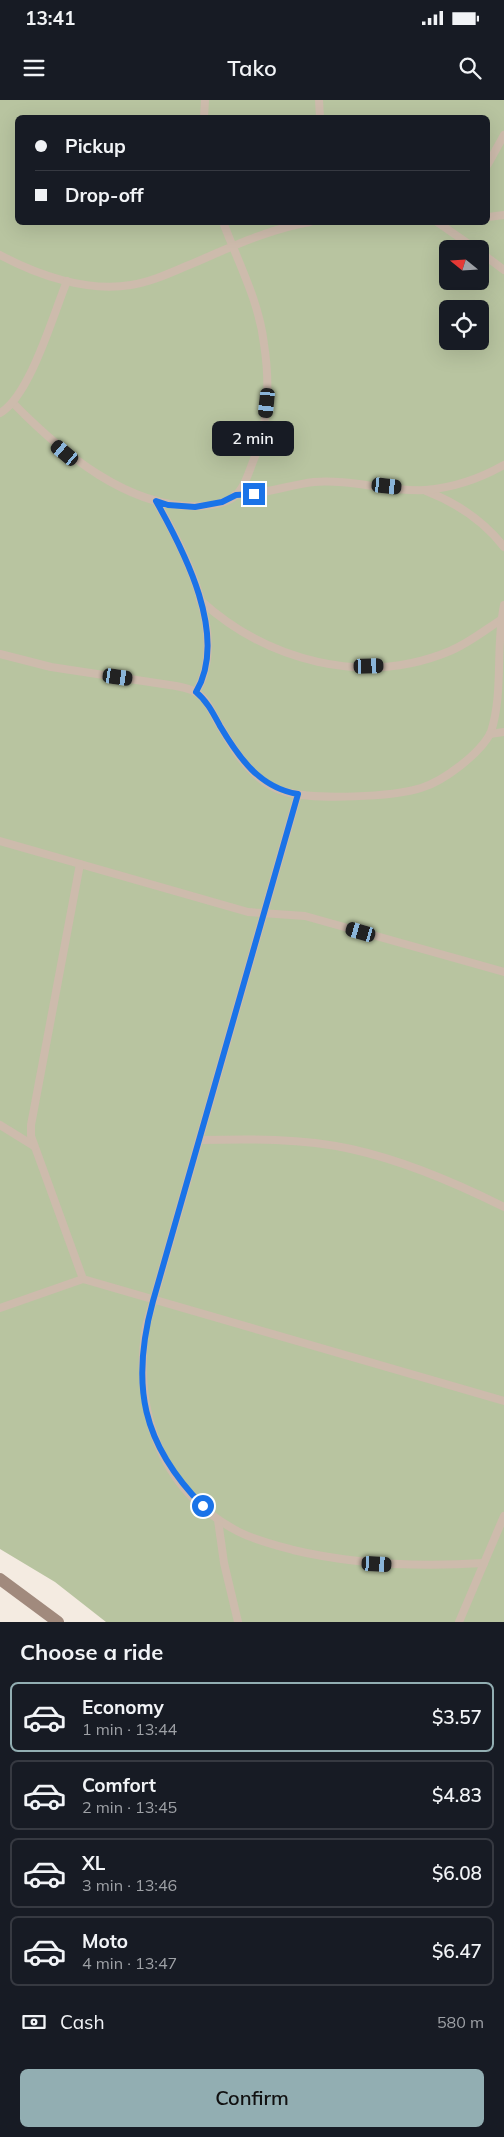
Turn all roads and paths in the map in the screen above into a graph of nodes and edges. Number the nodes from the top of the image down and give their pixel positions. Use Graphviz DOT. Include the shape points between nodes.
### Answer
graph roads {
  1 [pos="205,100"];
  2 [pos="319,100"];
  3 [pos="204,115"];
  4 [pos="320,115"];
  5 [pos="504,135"];
  6 [pos="490,160"];
  7 [pos="504,214"];
  8 [pos="490,217"];
  9 [pos="224,225"];
  10 [pos="301,225"];
  11 [pos="441,225"];
  12 [pos="463,240"];
  13 [pos="232,247"];
  14 [pos="0,255"];
  15 [pos="489,259"];
  16 [pos="504,270"];
  17 [pos="67,281"];
  18 [pos="13,403"];
  19 [pos="0,413"];
  20 [pos="504,464"];
  21 [pos="423,490"];
  22 [pos="236,495"];
  23 [pos="156,501"];
  24 [pos="504,547"];
  25 [pos="200,600"];
  26 [pos="504,606"];
  27 [pos="502,619"];
  28 [pos="0,654"];
  29 [pos="196,692"];
  30 [pos="504,732"];
  31 [pos="490,734"];
  32 [pos="298,794"];
  33 [pos="0,841"];
  34 [pos="80,864"];
  35 [pos="264,914"];
  36 [pos="504,972"];
  37 [pos="0,1125"];
  38 [pos="199,1140"];
  39 [pos="34,1146"];
  40 [pos="504,1207"];
  41 [pos="83,1279"];
  42 [pos="153,1301"];
  43 [pos="0,1308"];
  44 [pos="504,1400"];
  45 [pos="504,1516"];
  46 [pos="218,1520"];
  47 [pos="484,1563"];
  48 [pos="0,1580"];
  49 [pos="58,1622"];
  50 [pos="238,1622"];
  51 [pos="459,1622"];
  1 -- 3 [label="lane"];
  2 -- 4 [label="lane"];
  5 -- 6 [label="lane"];
  7 -- 8 [label="lane"];
  9 -- 13 [label="lane"];
  10 -- 13 [label="lane"];
  11 -- 12 [label="lane"];
  13 -- 17 [label="lane" via="132,285 103,286"];
  13 -- 22 [label="lane" via="258,311 268,381 262,437 246,479"];
  14 -- 17 [label="lane"];
  15 -- 16 [label="lane"];
  17 -- 18 [label="lane" via="25,385"];
  18 -- 19 [label="lane"];
  18 -- 23 [label="lane" via="49,439 79,462"];
  20 -- 21 [label="lane" via="456,484"];
  21 -- 22 [label="lane" via="323,482"];
  21 -- 24 [label="lane" via="463,508 492,532"];
  22 -- 23 [label="lane" via="222,502 195,507"];
  23 -- 25 [label="lane" via="186,561"];
  25 -- 27 [label="lane" via="259,642 291,656 336,665 387,666 437,656 467,642"];
  25 -- 29 [label="lane" via="208,648 205,673"];
  26 -- 27 [label="lane"];
  27 -- 31 [label="lane" via="503,691"];
  28 -- 29 [label="lane" via="32,663"];
  29 -- 32 [label="lane" via="208,704 230,743 254,773 274,788"];
  30 -- 31 [label="lane"];
  31 -- 32 [label="lane" via="468,758 423,788 378,795"];
  32 -- 35 [label="lane"];
  33 -- 34 [label="lane"];
  34 -- 35 [label="lane"];
  34 -- 39 [label="lane" via="32,1125"];
  35 -- 36 [label="lane" via="285,913 312,918"];
  35 -- 38 [label="lane"];
  37 -- 39 [label="lane"];
  38 -- 40 [label="lane" via="275,1140 352,1149 437,1178"];
  38 -- 42 [label="lane"];
  39 -- 41 [label="lane"];
  41 -- 42 [label="lane"];
  41 -- 43 [label="lane"];
  42 -- 44 [label="lane"];
  42 -- 46 [label="lane" via="141,1367 153,1435 174,1474"];
  45 -- 47 [label="lane"];
  46 -- 47 [label="lane" via="248,1535 319,1556 412,1566"];
  46 -- 50 [label="lane"];
  47 -- 51 [label="lane"];
  48 -- 49 [label="main road"];
}
